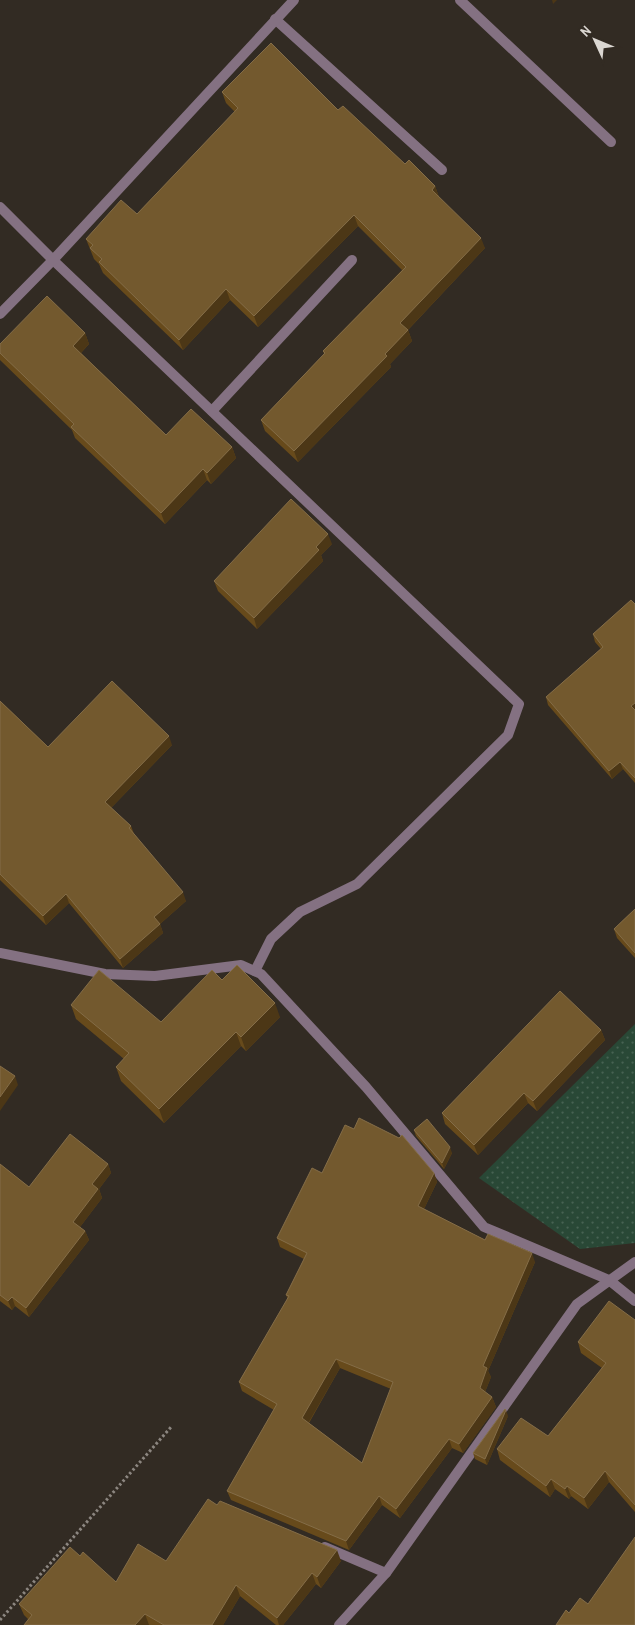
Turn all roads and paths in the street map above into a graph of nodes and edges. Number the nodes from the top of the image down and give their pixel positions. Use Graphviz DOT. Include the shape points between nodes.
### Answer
graph roads {
  1 [pos="294,0"];
  2 [pos="460,0"];
  3 [pos="276,19"];
  4 [pos="611,142"];
  5 [pos="442,170"];
  6 [pos="0,207"];
  7 [pos="53,260"];
  8 [pos="352,260"];
  9 [pos="0,314"];
  10 [pos="212,411"];
  11 [pos="0,953"];
  12 [pos="255,971"];
  13 [pos="635,1262"];
  14 [pos="609,1280"];
  15 [pos="635,1301"];
  16 [pos="172,1426"];
  17 [pos="316,1544"];
  18 [pos="386,1573"];
  19 [pos="0,1620"];
  20 [pos="339,1625"];
  1 -- 3 [label="street"];
  2 -- 4 [label="street"];
  3 -- 5 [label="street"];
  3 -- 7 [label="street"];
  6 -- 7 [label="street"];
  7 -- 9 [label="street"];
  7 -- 10 [label="street"];
  8 -- 10 [label="street"];
  10 -- 12 [label="street" via="519,704 508,735 356,884 300,912 271,939"];
  11 -- 12 [label="street" via="105,974 155,976 241,965"];
  12 -- 14 [label="street" via="366,1087 484,1227"];
  13 -- 14 [label="street"];
  14 -- 15 [label="street"];
  14 -- 18 [label="street" via="577,1304"];
  16 -- 19 [label="path"];
  17 -- 18 [label="street"];
  18 -- 20 [label="street"];
}
